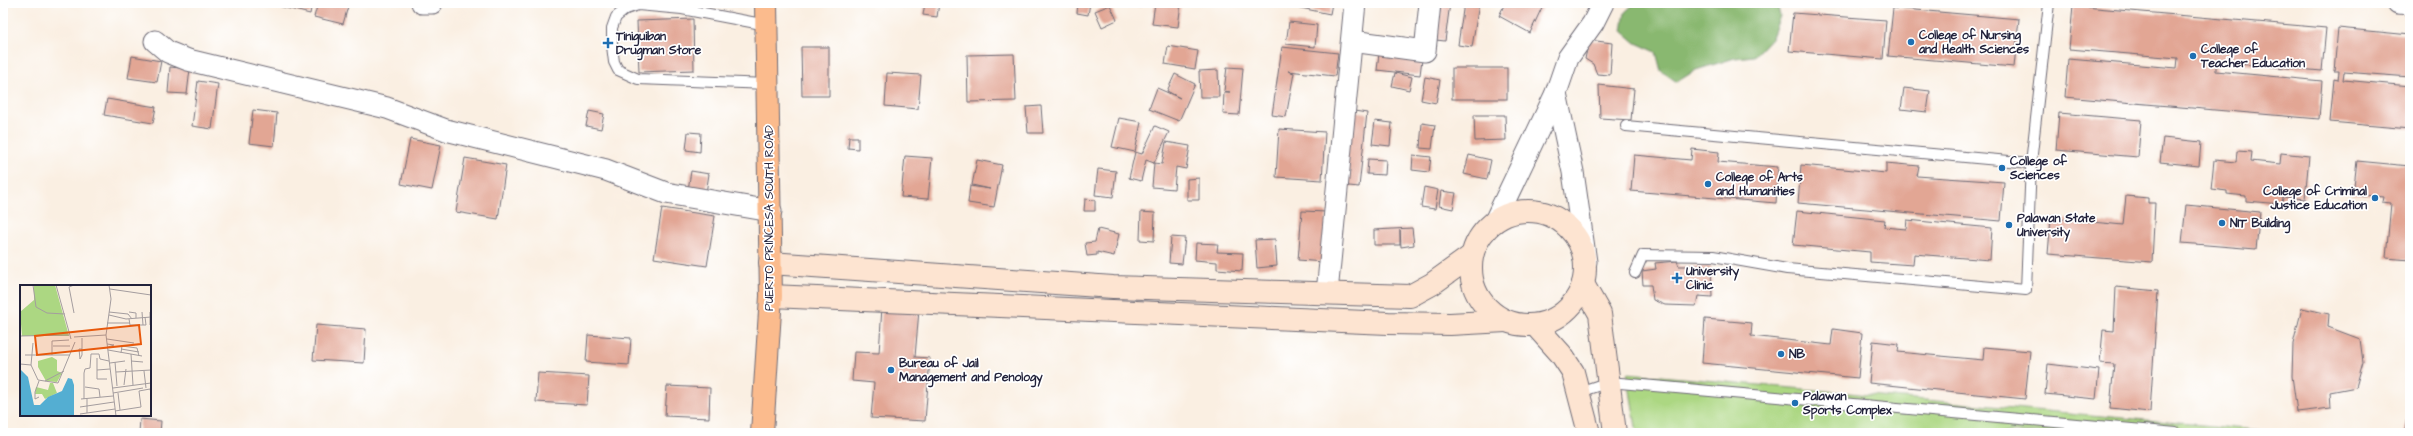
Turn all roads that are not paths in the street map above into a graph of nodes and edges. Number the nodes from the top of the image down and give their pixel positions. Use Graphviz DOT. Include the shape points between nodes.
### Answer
graph roads {
  1 [pos="422,3"];
  2 [pos="432,3"];
  3 [pos="766,3"];
  4 [pos="1355,3"];
  5 [pos="1430,3"];
  6 [pos="1603,3"];
  7 [pos="2049,3"];
  8 [pos="2398,3"];
  9 [pos="2410,4"];
  10 [pos="766,25"];
  11 [pos="155,41"];
  12 [pos="1352,41"];
  13 [pos="768,84"];
  14 [pos="1556,93"];
  15 [pos="1626,126"];
  16 [pos="2031,163"];
  17 [pos="771,211"];
  18 [pos="1495,221"];
  19 [pos="1471,256"];
  20 [pos="1586,262"];
  21 [pos="770,264"];
  22 [pos="1635,273"];
  23 [pos="1583,284"];
  24 [pos="1327,293"];
  25 [pos="771,296"];
  26 [pos="1506,321"];
  27 [pos="1536,325"];
  28 [pos="1609,382"];
  29 [pos="1579,392"];
  30 [pos="762,433"];
  31 [pos="1589,433"];
  32 [pos="1615,433"];
  33 [pos="2176,433"];
  1 -- 2 [label="street"];
  3 -- 10 [label="main road, PUERTO PRINCESA SOUTH ROAD"];
  4 -- 12 [label="street"];
  5 -- 12 [label="street" via="1425,50"];
  6 -- 14 [label="street" via="1593,23 1568,58"];
  7 -- 16 [label="lane"];
  8 -- 9 [label="street"];
  10 -- 13 [label="main road, PUERTO PRINCESA SOUTH ROAD"];
  10 -- 13 [label="lane" via="682,9 638,5 626,9 616,17 612,28 612,46 618,70 638,79"];
  11 -- 17 [label="street" via="168,52 188,60 387,108 446,130 606,170 666,194"];
  12 -- 24 [label="street"];
  13 -- 17 [label="main road, PUERTO PRINCESA SOUTH ROAD"];
  14 -- 18 [label="street"];
  14 -- 20 [label="street" via="1573,172"];
  15 -- 16 [label="lane"];
  16 -- 22 [label="lane" via="2026,290 1787,268 1713,256 1643,256"];
  17 -- 21 [label="main road, PUERTO PRINCESA SOUTH ROAD"];
  18 -- 19 [label="street" via="1477,240"];
  18 -- 20 [label="street" via="1517,212 1541,212 1562,222 1578,240"];
  19 -- 24 [label="street" via="1432,284 1410,296"];
  19 -- 26 [label="street" via="1474,288 1486,308"];
  20 -- 23 [label="street"];
  21 -- 24 [label="street" via="1113,287"];
  21 -- 25 [label="main road, PUERTO PRINCESA SOUTH ROAD"];
  23 -- 27 [label="street" via="1568,309 1556,318"];
  23 -- 28 [label="street" via="1600,314"];
  25 -- 26 [label="street" via="1388,323 1450,324"];
  25 -- 30 [label="main road, PUERTO PRINCESA SOUTH ROAD"];
  26 -- 27 [label="street" via="1520,325"];
  27 -- 29 [label="street" via="1561,354 1572,372"];
  28 -- 29 [label="lane"];
  28 -- 32 [label="street"];
  28 -- 33 [label="lane"];
  29 -- 31 [label="street"];
}
